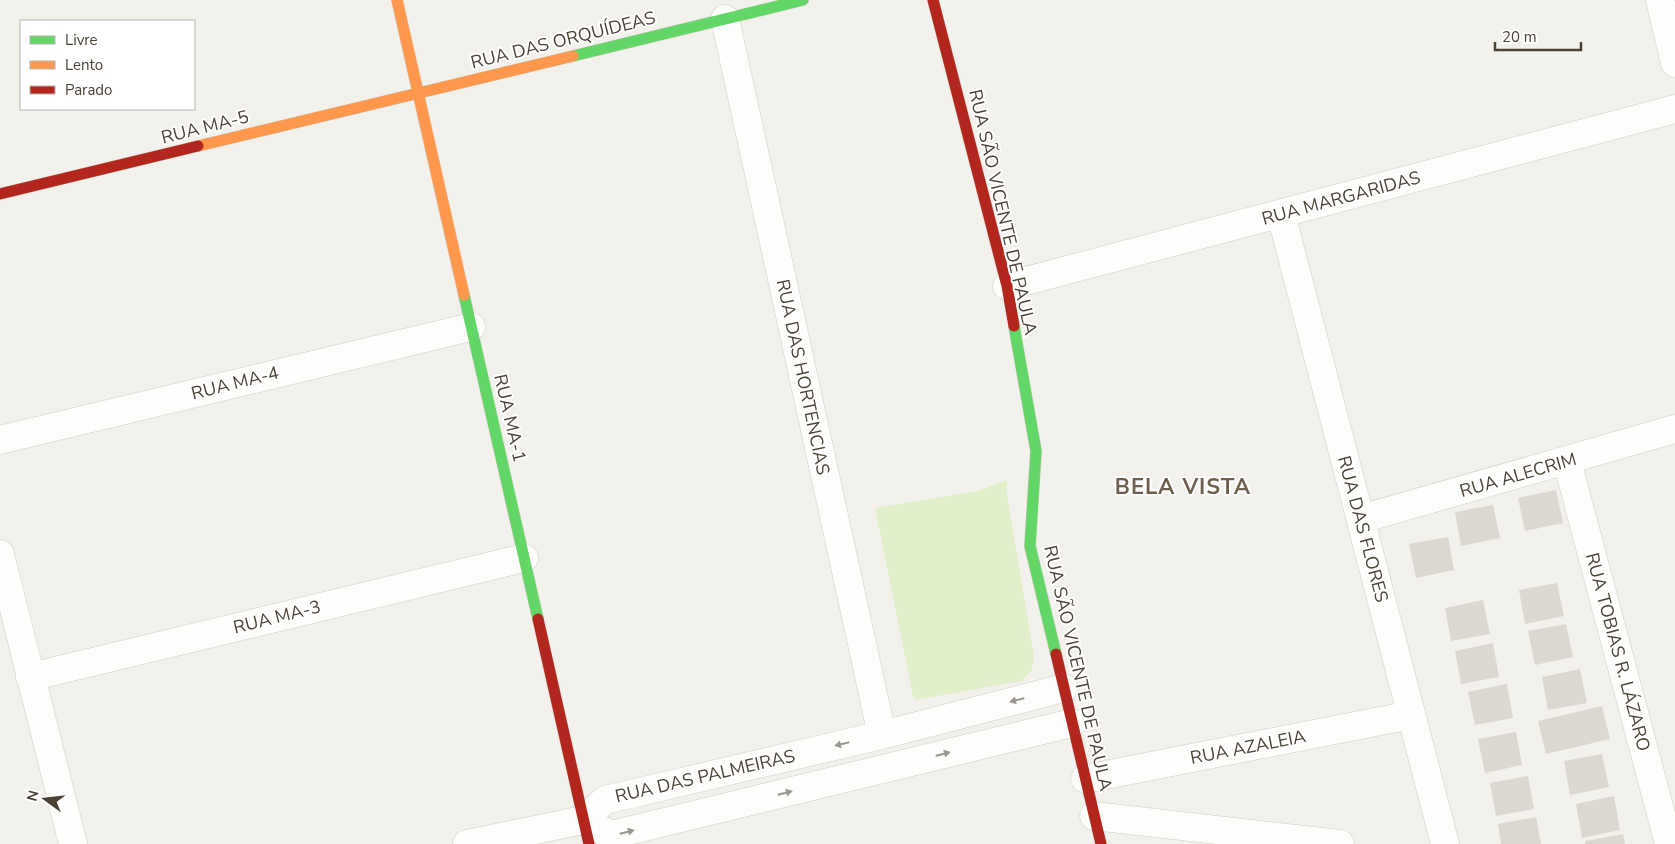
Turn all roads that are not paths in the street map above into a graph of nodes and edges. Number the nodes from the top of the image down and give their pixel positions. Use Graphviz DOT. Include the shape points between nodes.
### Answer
graph roads {
  1 [pos="397,0"];
  2 [pos="803,0"];
  3 [pos="933,0"];
  4 [pos="1660,0"];
  5 [pos="725,19"];
  6 [pos="1675,63"];
  7 [pos="418,93"];
  8 [pos="1675,109"];
  9 [pos="0,194"];
  10 [pos="1281,214"];
  11 [pos="1007,286"];
  12 [pos="471,327"];
  13 [pos="1675,429"];
  14 [pos="0,440"];
  15 [pos="1567,461"];
  16 [pos="1361,520"];
  17 [pos="0,554"];
  18 [pos="524,558"];
  19 [pos="5,593"];
  20 [pos="30,677"];
  21 [pos="1064,688"];
  22 [pos="1411,715"];
  23 [pos="1072,722"];
  24 [pos="882,735"];
  25 [pos="1085,779"];
  26 [pos="1094,816"];
  27 [pos="586,832"];
  28 [pos="73,844"];
  29 [pos="467,844"];
  30 [pos="1101,844"];
  31 [pos="1340,844"];
  32 [pos="1445,844"];
  33 [pos="1669,844"];
  1 -- 7 [label="street, RUA MA-1"];
  2 -- 5 [label="street, RUA DAS ORQUÍDEAS"];
  3 -- 11 [label="street, RUA SÃO VICENTE DE PAULA"];
  4 -- 6 [label="street"];
  5 -- 7 [label="street, RUA DAS ORQUÍDEAS"];
  5 -- 24 [label="street, RUA DAS HORTENCIAS"];
  7 -- 9 [label="street, RUA MA-5"];
  7 -- 12 [label="street, RUA MA-1"];
  8 -- 10 [label="street, RUA MARGARIDAS"];
  10 -- 11 [label="street, RUA MARGARIDAS"];
  10 -- 16 [label="street, RUA DAS FLORES"];
  11 -- 21 [label="street, RUA SÃO VICENTE DE PAULA" via="1036,451 1030,546"];
  12 -- 14 [label="street, RUA MA-4"];
  12 -- 18 [label="street, RUA MA-1"];
  13 -- 15 [label="street, RUA ALECRIM"];
  15 -- 16 [label="street, RUA ALECRIM"];
  15 -- 33 [label="street, RUA TOBIAS R. LÁZARO"];
  16 -- 22 [label="street, RUA DAS FLORES"];
  17 -- 19 [label="street"];
  18 -- 20 [label="street, RUA MA-3"];
  18 -- 27 [label="street, RUA MA-1"];
  19 -- 20 [label="street"];
  20 -- 28 [label="street"];
  21 -- 23 [label="street, RUA SÃO VICENTE DE PAULA"];
  21 -- 24 [label="street, RUA DAS PALMEIRAS, one-way"];
  22 -- 25 [label="street, RUA AZALEIA"];
  22 -- 32 [label="street, RUA DAS FLORES"];
  23 -- 25 [label="street, RUA SÃO VICENTE DE PAULA"];
  27 -- 23 [label="street, RUA DAS PALMEIRAS, one-way" via="611,836"];
  24 -- 27 [label="street, RUA DAS PALMEIRAS, one-way" via="605,800"];
  25 -- 26 [label="street, RUA SÃO VICENTE DE PAULA"];
  26 -- 30 [label="street, RUA SÃO VICENTE DE PAULA"];
  26 -- 31 [label="street"];
  27 -- 29 [label="street"];
}
